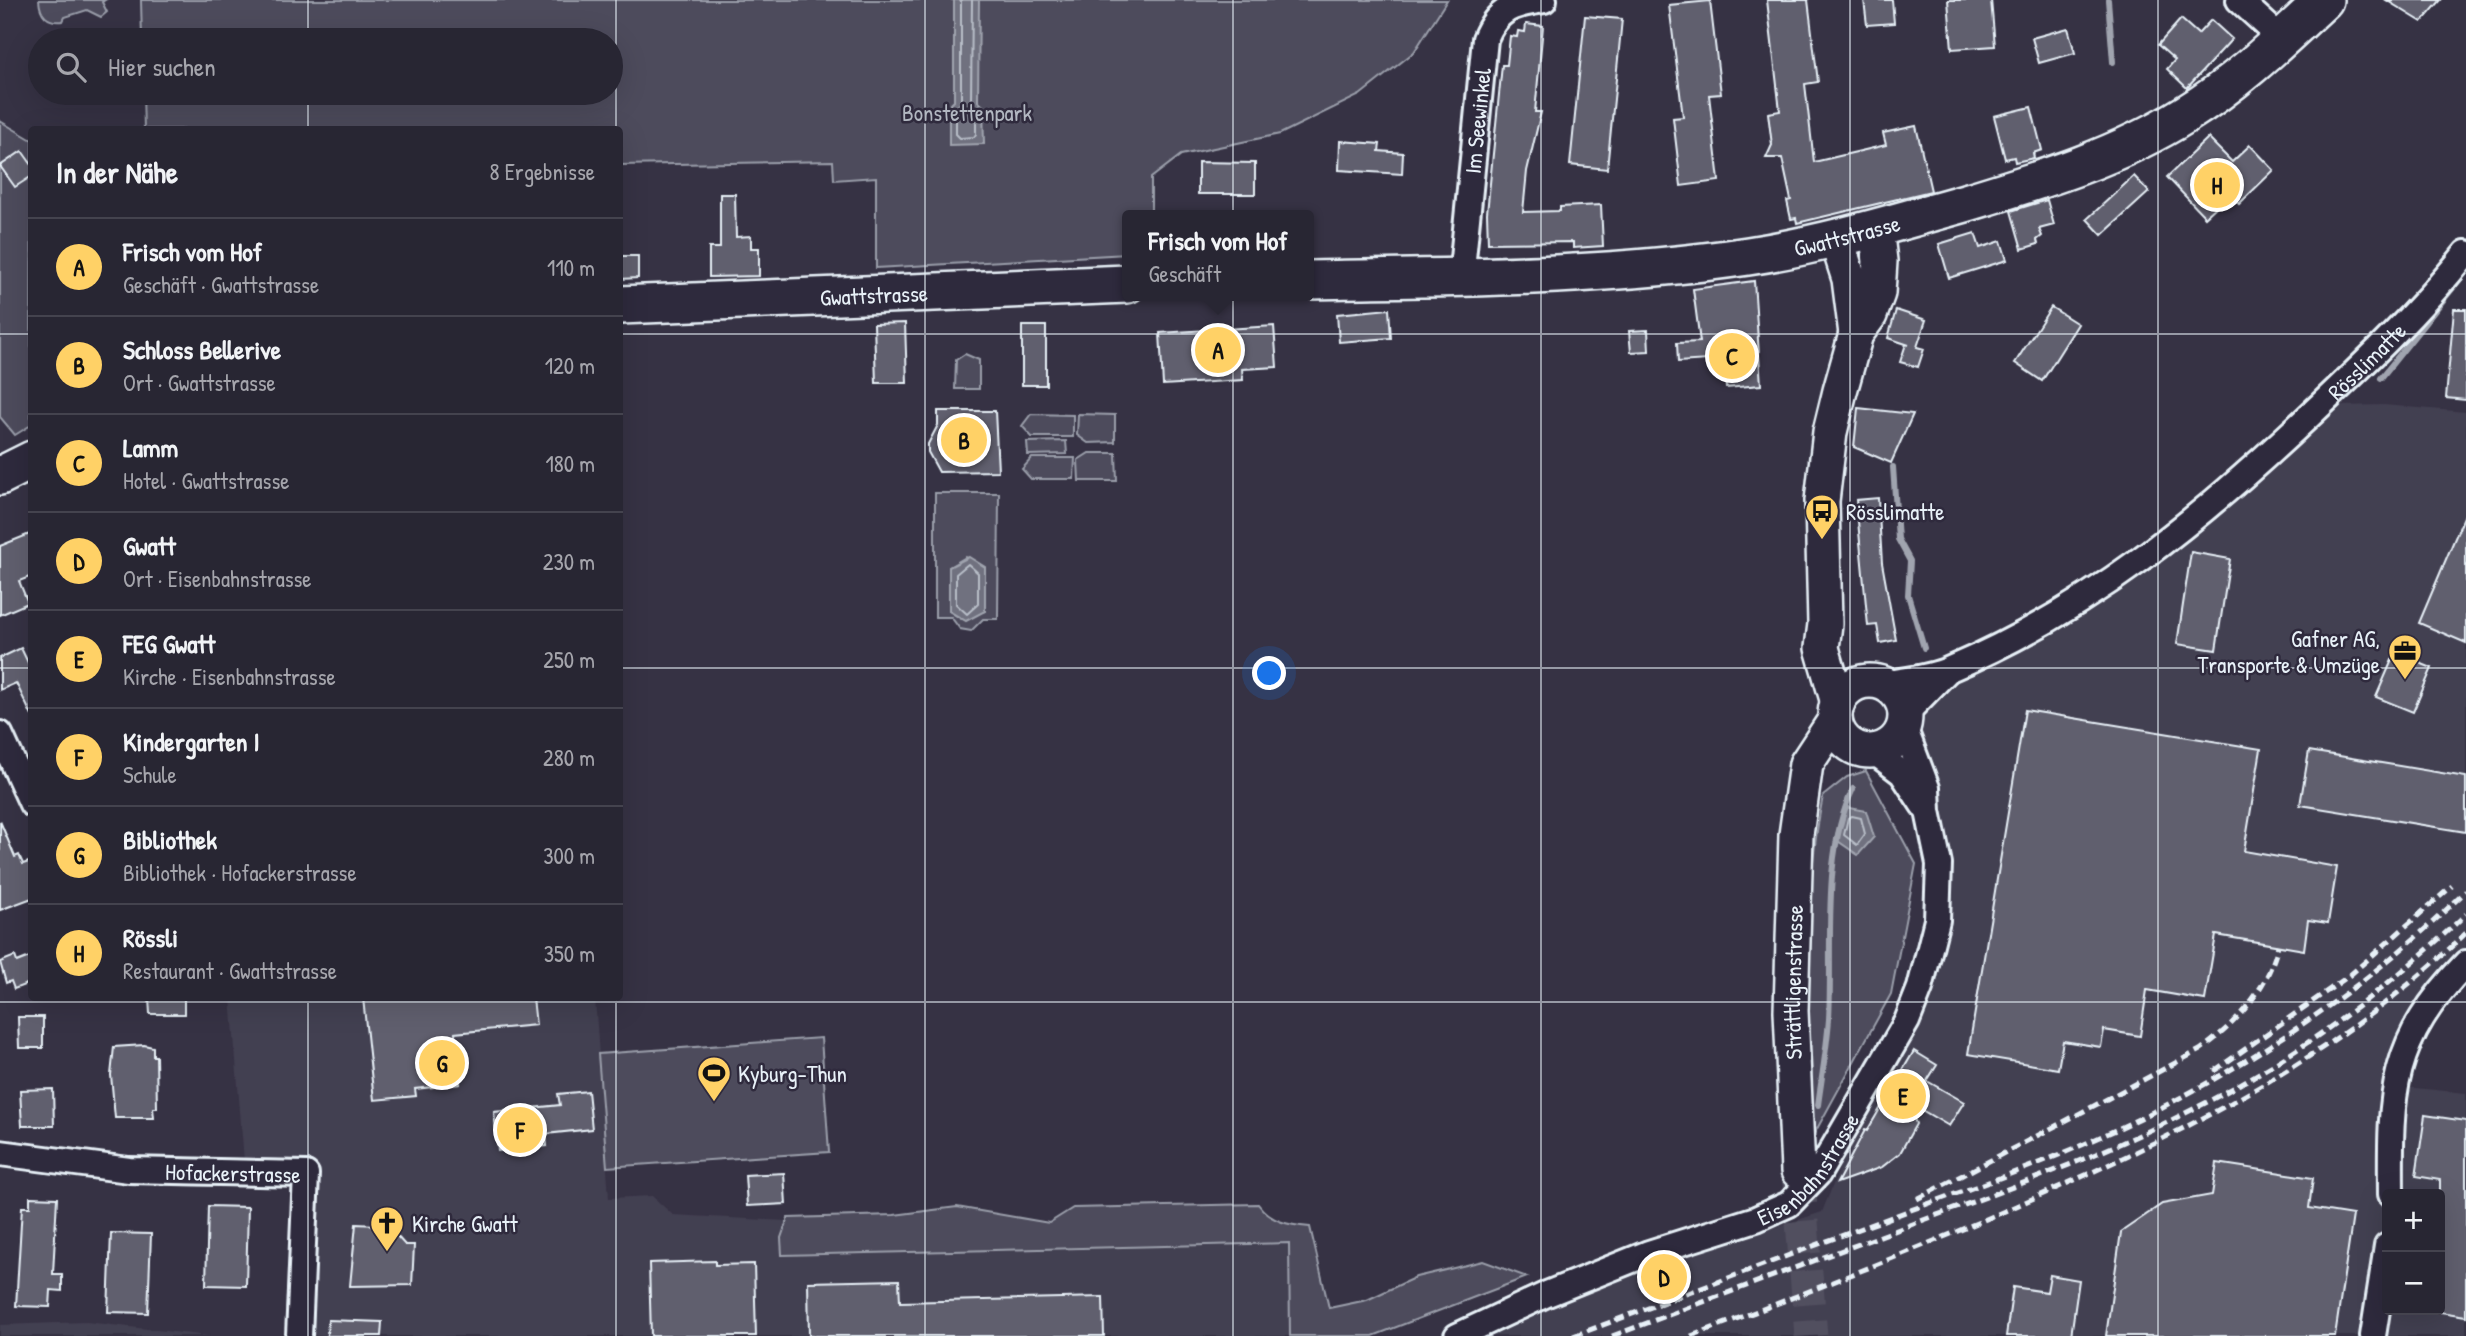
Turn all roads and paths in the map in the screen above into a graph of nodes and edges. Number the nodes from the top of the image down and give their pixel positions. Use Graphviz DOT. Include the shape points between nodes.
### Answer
graph roads {
  1 [pos="1544,0"];
  2 [pos="2239,0"];
  3 [pos="2324,0"];
  4 [pos="2282,39"];
  5 [pos="1876,228"];
  6 [pos="1836,238"];
  7 [pos="2466,253"];
  8 [pos="1461,279"];
  9 [pos="1314,280"];
  10 [pos="1122,284"];
  11 [pos="623,305"];
  12 [pos="1856,334"];
  13 [pos="28,462"];
  14 [pos="0,476"];
  15 [pos="1825,624"];
  16 [pos="1947,671"];
  17 [pos="1874,683"];
  18 [pos="1836,712"];
  19 [pos="1904,720"];
  20 [pos="0,734"];
  21 [pos="1865,750"];
  22 [pos="1801,794"];
  23 [pos="28,795"];
  24 [pos="1928,811"];
  25 [pos="2466,964"];
  26 [pos="0,1153"];
  27 [pos="1798,1171"];
  28 [pos="2391,1189"];
  29 [pos="2386,1252"];
  30 [pos="299,1336"];
  31 [pos="1457,1336"];
  32 [pos="2373,1336"];
  1 -- 8 [label="street, Im Seewinkel" via="1504,10 1485,40"];
  2 -- 4 [label="street"];
  3 -- 4 [label="main road, Gwattstrasse"];
  4 -- 5 [label="main road, Gwattstrasse" via="2203,103 2105,156"];
  5 -- 6 [label="main road, Gwattstrasse"];
  5 -- 12 [label="main road" via="1878,293"];
  6 -- 8 [label="main road, Gwattstrasse" via="1660,268"];
  6 -- 12 [label="main road" via="1849,279"];
  7 -- 16 [label="street, Rösslimatte" via="2344,383 2193,522 2076,605"];
  8 -- 9 [label="main road, Gwattstrasse"];
  10 -- 11 [label="main road, Gwattstrasse"];
  12 -- 15 [label="main road" via="1826,463 1822,541"];
  13 -- 14 [label="main road"];
  15 -- 17 [label="main road" via="1840,657"];
  15 -- 18 [label="main road" via="1824,662"];
  16 -- 17 [label="street, Rösslimatte"];
  16 -- 19 [label="street, Rösslimatte"];
  17 -- 18 [label="main road" via="1849,689"];
  17 -- 19 [label="main road" via="1898,696"];
  18 -- 21 [label="main road" via="1845,741"];
  18 -- 22 [label="main road, Strättligenstrasse" via="1806,764"];
  19 -- 21 [label="main road" via="1889,746"];
  19 -- 24 [label="street, Eisenbahnstrasse" via="1927,788"];
  20 -- 23 [label="street"];
  21 -- 22 [label="main road" via="1832,763"];
  21 -- 24 [label="street, Eisenbahnstrasse" via="1902,773"];
  22 -- 27 [label="main road, Strättligenstrasse" via="1791,964"];
  24 -- 31 [label="street, Eisenbahnstrasse" via="1940,882 1937,920 1920,988 1895,1045 1818,1174 1789,1204 1756,1219 1649,1253"];
  25 -- 28 [label="street" via="2439,990 2416,1029 2394,1086"];
  26 -- 30 [label="street, Hofackerstrasse" via="129,1170 306,1174"];
  29 -- 32 [label="street"];
}
